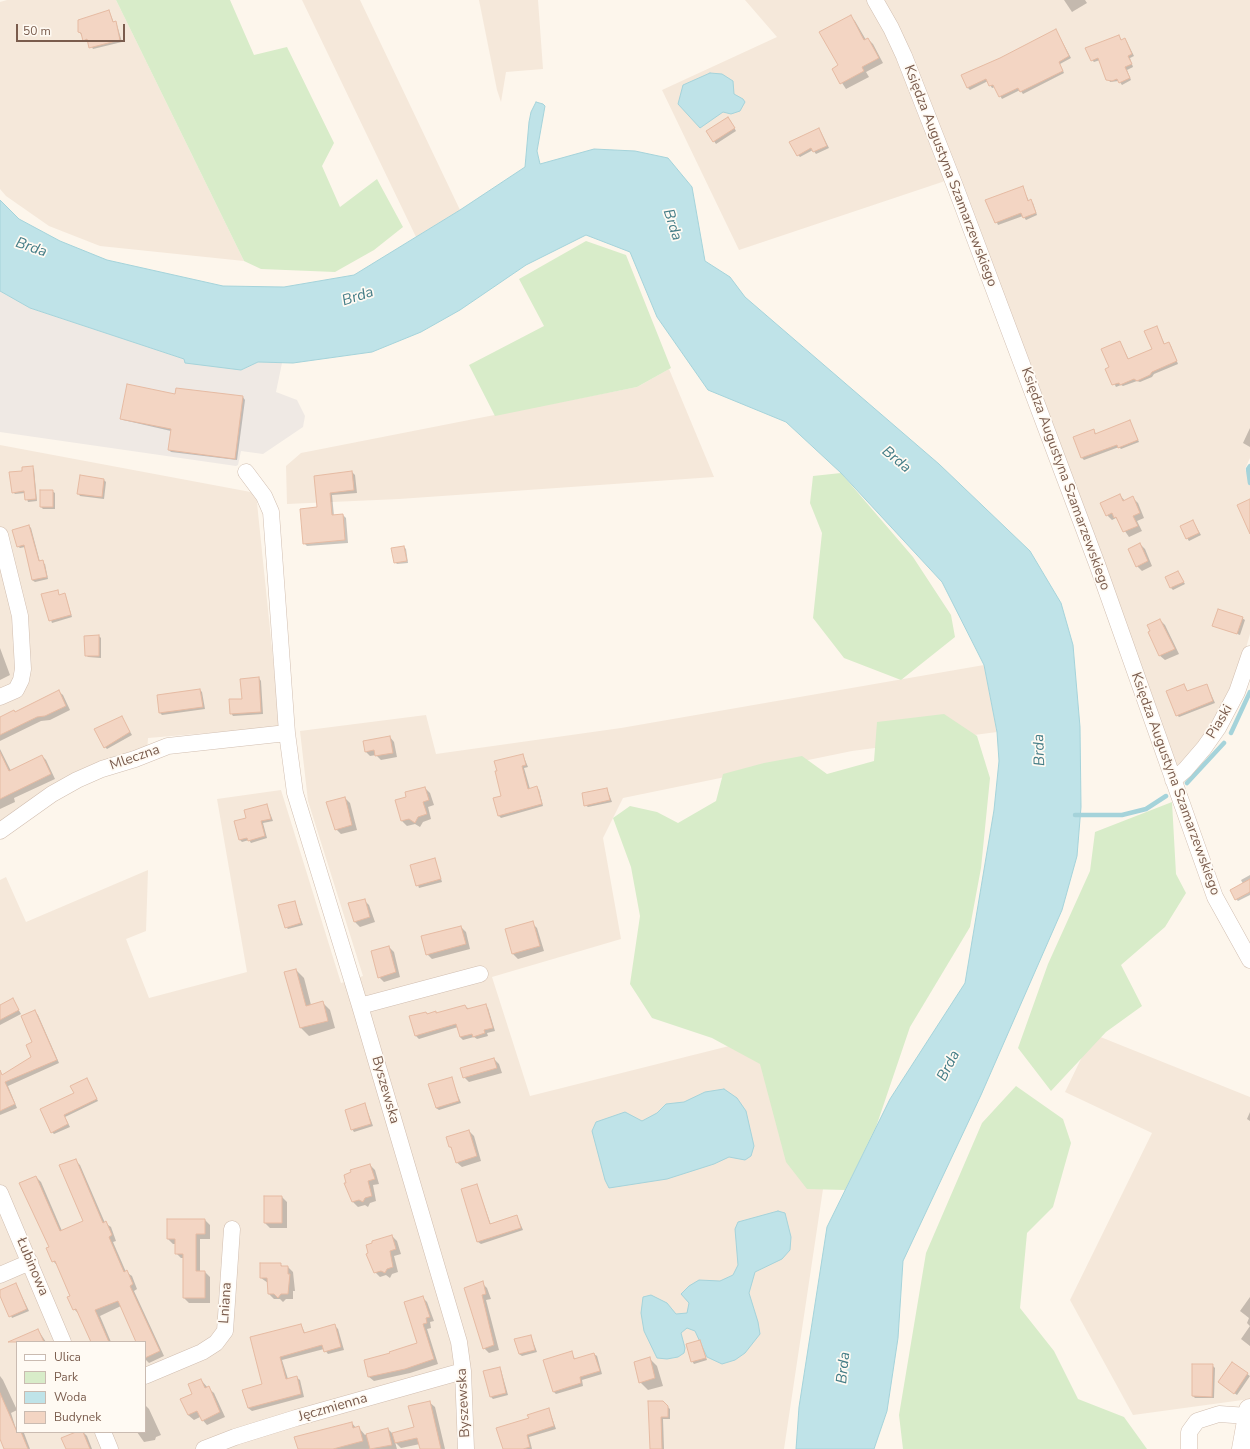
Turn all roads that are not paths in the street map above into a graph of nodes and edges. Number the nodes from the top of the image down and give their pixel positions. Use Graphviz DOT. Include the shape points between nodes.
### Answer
graph roads {
  1 [pos="875,0"];
  2 [pos="246,472"];
  3 [pos="0,535"];
  4 [pos="1250,654"];
  5 [pos="0,697"];
  6 [pos="287,733"];
  7 [pos="1173,780"];
  8 [pos="0,831"];
  9 [pos="1250,960"];
  10 [pos="480,974"];
  11 [pos="360,1006"];
  12 [pos="0,1193"];
  13 [pos="232,1229"];
  14 [pos="30,1262"];
  15 [pos="0,1275"];
  16 [pos="64,1341"];
  17 [pos="463,1371"];
  18 [pos="146,1376"];
  19 [pos="1249,1413"];
  20 [pos="103,1433"];
  21 [pos="110,1449"];
  22 [pos="204,1449"];
  23 [pos="466,1449"];
  24 [pos="1189,1449"];
  25 [pos="1243,1449"];
  1 -- 7 [label="street, Księdza Augustyna Szamarzewskiego" via="892,28 941,147 1097,564"];
  2 -- 6 [label="street, Byszewska" via="264,496 271,512"];
  3 -- 5 [label="street" via="20,616 23,669 16,690"];
  4 -- 7 [label="street, Piaski" via="1237,692 1218,728 1185,770"];
  6 -- 8 [label="street, Mleczna" via="168,746 77,780 52,794"];
  6 -- 11 [label="street, Byszewska" via="295,793"];
  7 -- 9 [label="street, Księdza Augustyna Szamarzewskiego" via="1215,897"];
  10 -- 11 [label="street"];
  11 -- 17 [label="street, Byszewska" via="459,1342"];
  12 -- 14 [label="street, Łubinowa"];
  13 -- 18 [label="street, Lniana" via="225,1331 216,1343 202,1352"];
  14 -- 15 [label="street"];
  14 -- 16 [label="street, Łubinowa"];
  17 -- 22 [label="street, Jęczmienna" via="296,1418"];
  17 -- 23 [label="street, Byszewska"];
  19 -- 24 [label="street" via="1219,1414 1197,1421 1189,1432"];
  19 -- 25 [label="street"];
  20 -- 21 [label="street"];
}
